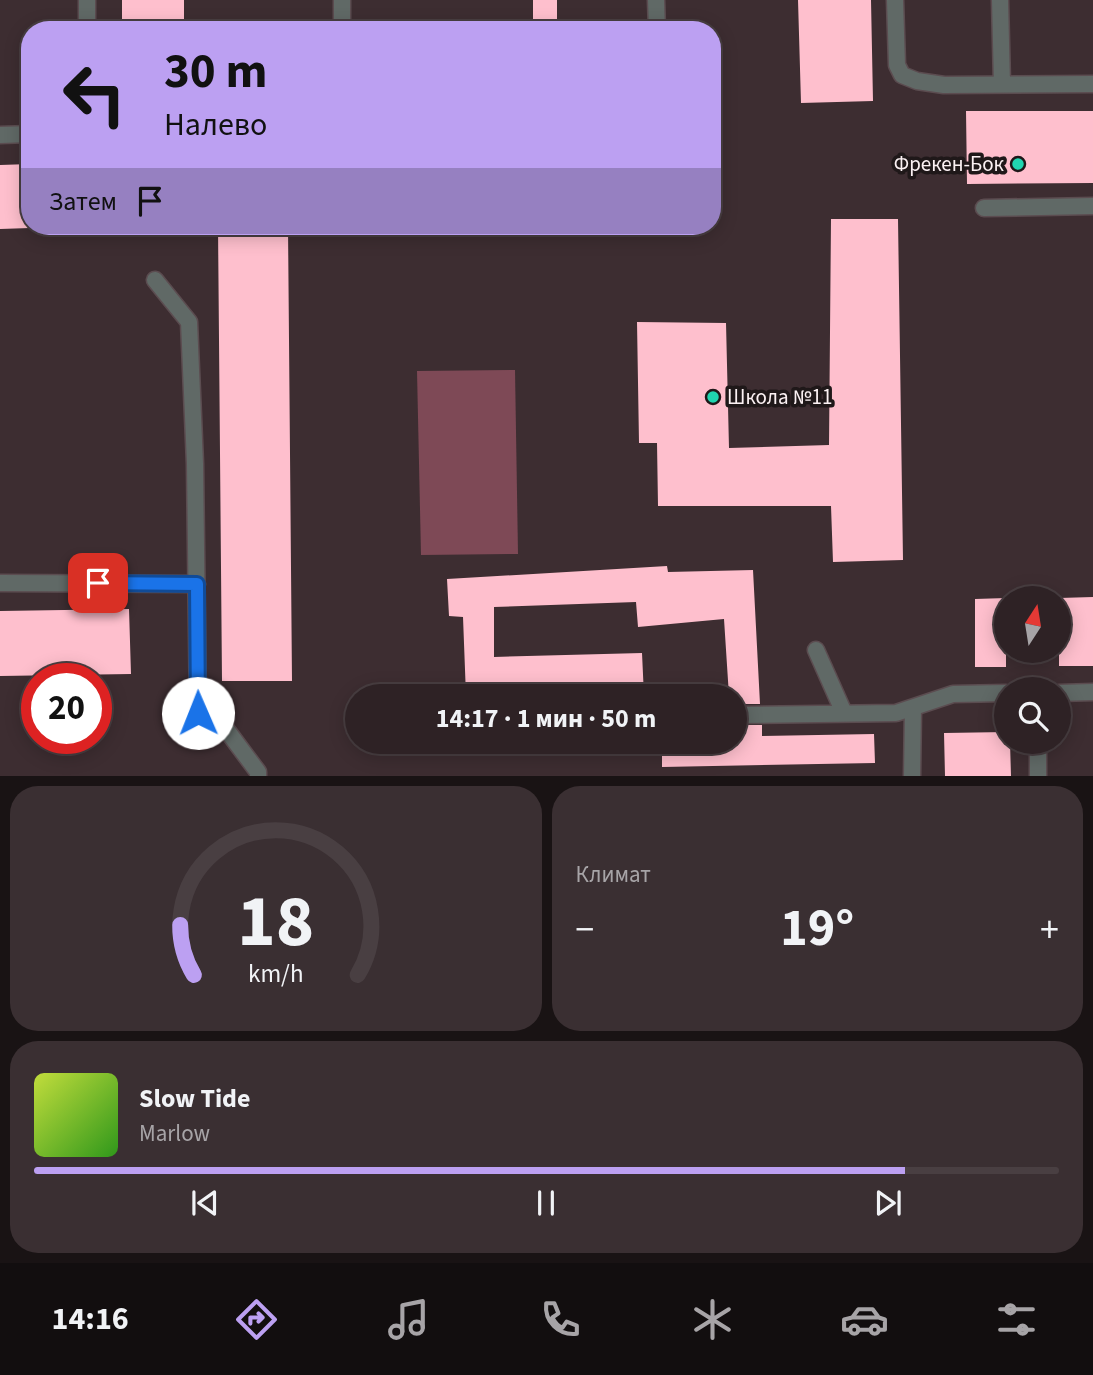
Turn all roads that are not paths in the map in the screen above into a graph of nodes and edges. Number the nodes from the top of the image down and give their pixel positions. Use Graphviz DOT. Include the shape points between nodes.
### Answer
graph roads {
  1 [pos="87,0"];
  2 [pos="341,0"];
  3 [pos="656,0"];
  4 [pos="895,0"];
  5 [pos="1000,0"];
  6 [pos="87,21"];
  7 [pos="342,21"];
  8 [pos="657,21"];
  9 [pos="1002,84"];
  10 [pos="1093,85"];
  11 [pos="21,134"];
  12 [pos="0,135"];
  13 [pos="1093,206"];
  14 [pos="984,208"];
  15 [pos="155,280"];
  16 [pos="0,583"];
  17 [pos="197,584"];
  18 [pos="816,650"];
  19 [pos="1071,692"];
  20 [pos="1093,692"];
  21 [pos="994,693"];
  22 [pos="913,709"];
  23 [pos="844,713"];
  24 [pos="747,715"];
  25 [pos="1038,754"];
  26 [pos="258,776"];
  27 [pos="912,776"];
  28 [pos="1038,776"];
  1 -- 6 [label="lane"];
  2 -- 7 [label="lane"];
  3 -- 8 [label="lane"];
  4 -- 9 [label="lane" via="897,65 902,75 944,85"];
  5 -- 9 [label="lane"];
  9 -- 10 [label="lane"];
  11 -- 12 [label="lane"];
  13 -- 14 [label="lane"];
  15 -- 17 [label="lane" via="189,322"];
  16 -- 17 [label="lane"];
  17 -- 26 [label="lane" via="198,713 223,725"];
  18 -- 23 [label="lane"];
  19 -- 20 [label="lane"];
  21 -- 22 [label="lane" via="953,694"];
  22 -- 23 [label="lane"];
  22 -- 27 [label="lane"];
  23 -- 24 [label="lane"];
  25 -- 28 [label="lane"];
}
